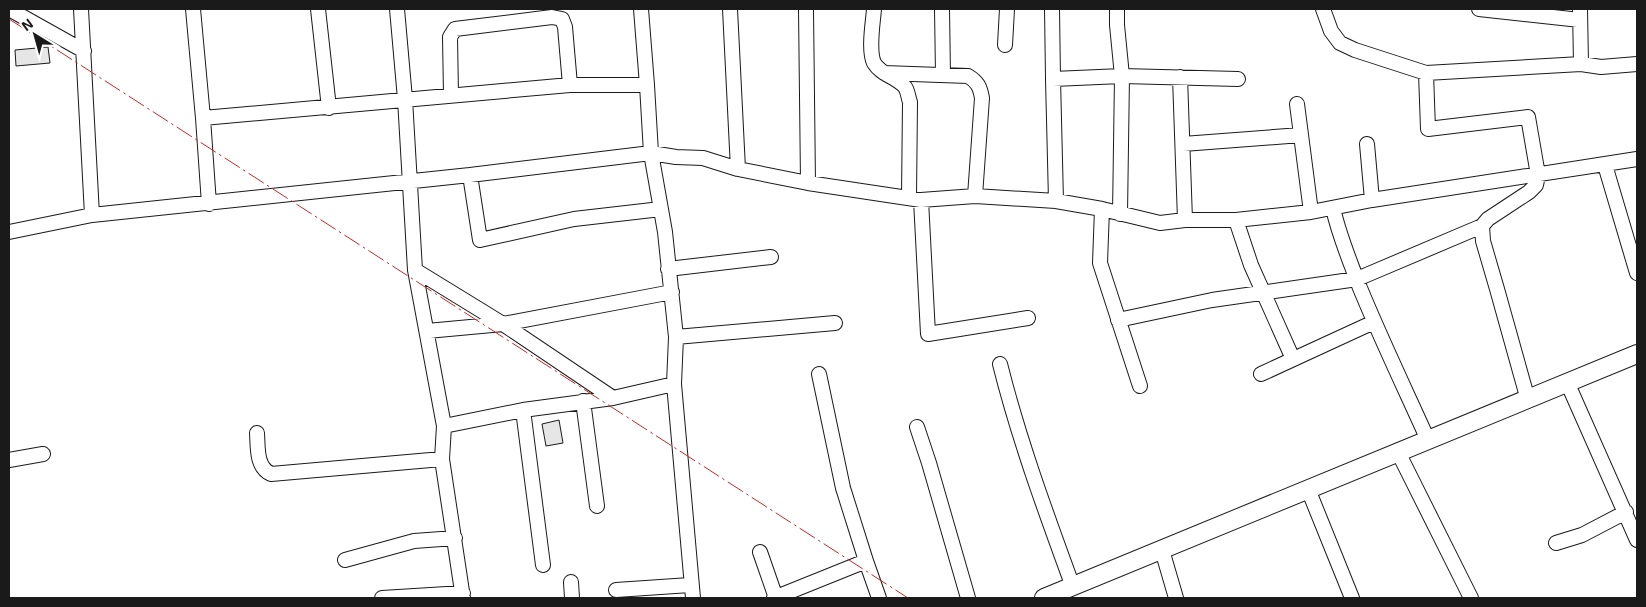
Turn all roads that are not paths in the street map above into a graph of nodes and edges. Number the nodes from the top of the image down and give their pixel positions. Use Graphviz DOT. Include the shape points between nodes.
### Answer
graph roads {
  1 [pos="9,9"];
  2 [pos="82,9"];
  3 [pos="193,9"];
  4 [pos="318,9"];
  5 [pos="397,9"];
  6 [pos="640,9"];
  7 [pos="730,9"];
  8 [pos="806,9"];
  9 [pos="874,9"];
  10 [pos="942,9"];
  11 [pos="1007,9"];
  12 [pos="1052,9"];
  13 [pos="1118,9"];
  14 [pos="1323,9"];
  15 [pos="1479,9"];
  16 [pos="562,14"];
  17 [pos="1580,14"];
  18 [pos="1005,44"];
  19 [pos="84,51"];
  20 [pos="1581,64"];
  21 [pos="1637,64"];
  22 [pos="884,73"];
  23 [pos="1426,73"];
  24 [pos="942,75"];
  25 [pos="1122,76"];
  26 [pos="1180,77"];
  27 [pos="1054,79"];
  28 [pos="1238,79"];
  29 [pos="570,85"];
  30 [pos="647,85"];
  31 [pos="451,95"];
  32 [pos="405,99"];
  33 [pos="1297,104"];
  34 [pos="329,108"];
  35 [pos="203,118"];
  36 [pos="1301,135"];
  37 [pos="1183,144"];
  38 [pos="1367,144"];
  39 [pos="651,153"];
  40 [pos="1637,159"];
  41 [pos="1605,165"];
  42 [pos="738,169"];
  43 [pos="470,175"];
  44 [pos="1538,175"];
  45 [pos="410,182"];
  46 [pos="808,183"];
  47 [pos="975,196"];
  48 [pos="915,199"];
  49 [pos="1372,200"];
  50 [pos="1056,201"];
  51 [pos="209,204"];
  52 [pos="1333,208"];
  53 [pos="661,209"];
  54 [pos="1102,209"];
  55 [pos="1311,212"];
  56 [pos="1120,214"];
  57 [pos="92,216"];
  58 [pos="1185,220"];
  59 [pos="1236,220"];
  60 [pos="1482,226"];
  61 [pos="9,232"];
  62 [pos="771,257"];
  63 [pos="668,269"];
  64 [pos="415,270"];
  65 [pos="1637,273"];
  66 [pos="1357,279"];
  67 [pos="672,292"];
  68 [pos="1264,293"];
  69 [pos="1028,318"];
  70 [pos="1118,320"];
  71 [pos="1374,322"];
  72 [pos="835,323"];
  73 [pos="503,324"];
  74 [pos="427,332"];
  75 [pos="676,337"];
  76 [pos="1637,354"];
  77 [pos="1293,359"];
  78 [pos="1000,364"];
  79 [pos="819,374"];
  80 [pos="1261,374"];
  81 [pos="1567,382"];
  82 [pos="674,384"];
  83 [pos="1140,386"];
  84 [pos="613,398"];
  85 [pos="1528,400"];
  86 [pos="583,401"];
  87 [pos="523,410"];
  88 [pos="444,426"];
  89 [pos="916,427"];
  90 [pos="257,434"];
  91 [pos="1428,440"];
  92 [pos="1398,452"];
  93 [pos="44,454"];
  94 [pos="442,459"];
  95 [pos="9,460"];
  96 [pos="1308,489"];
  97 [pos="597,506"];
  98 [pos="1626,512"];
  99 [pos="455,538"];
  100 [pos="1637,540"];
  101 [pos="1556,543"];
  102 [pos="1162,550"];
  103 [pos="760,552"];
  104 [pos="345,560"];
  105 [pos="866,561"];
  106 [pos="543,565"];
  107 [pos="571,582"];
  108 [pos="1072,587"];
  109 [pos="616,590"];
  110 [pos="692,592"];
  111 [pos="463,596"];
  112 [pos="382,598"];
  113 [pos="572,598"];
  114 [pos="775,598"];
  115 [pos="879,598"];
  116 [pos="968,598"];
  117 [pos="1044,598"];
  118 [pos="1176,598"];
  119 [pos="1352,598"];
  120 [pos="1471,598"];
  1 -- 19 [label="street"];
  2 -- 19 [label="street"];
  3 -- 35 [label="street"];
  4 -- 34 [label="street"];
  5 -- 32 [label="street"];
  6 -- 30 [label="street"];
  7 -- 42 [label="street"];
  8 -- 46 [label="street"];
  9 -- 22 [label="street" via="871,46 874,63"];
  10 -- 24 [label="street"];
  11 -- 18 [label="street"];
  12 -- 27 [label="street"];
  13 -- 25 [label="street"];
  14 -- 23 [label="street" via="1331,31 1340,43"];
  15 -- 17 [label="street"];
  16 -- 29 [label="street"];
  16 -- 31 [label="street" via="455,29 450,37"];
  17 -- 20 [label="street"];
  19 -- 57 [label="street"];
  20 -- 21 [label="street"];
  20 -- 23 [label="street"];
  22 -- 24 [label="street"];
  22 -- 48 [label="street" via="906,88 910,102"];
  23 -- 44 [label="street" via="1428,129 1528,117"];
  24 -- 47 [label="street" via="968,76 980,86 982,98"];
  25 -- 26 [label="street"];
  25 -- 27 [label="street"];
  25 -- 56 [label="street"];
  26 -- 28 [label="street"];
  26 -- 37 [label="street"];
  27 -- 50 [label="street"];
  29 -- 30 [label="street"];
  29 -- 31 [label="street"];
  30 -- 39 [label="street"];
  31 -- 32 [label="street"];
  32 -- 34 [label="street"];
  32 -- 45 [label="street"];
  33 -- 36 [label="street"];
  34 -- 35 [label="street"];
  35 -- 51 [label="street"];
  36 -- 37 [label="street"];
  36 -- 55 [label="street"];
  37 -- 58 [label="street"];
  38 -- 49 [label="street"];
  39 -- 42 [label="street" via="703,158"];
  39 -- 43 [label="street"];
  39 -- 53 [label="street"];
  40 -- 41 [label="street"];
  41 -- 44 [label="street"];
  41 -- 65 [label="street"];
  42 -- 46 [label="street"];
  43 -- 45 [label="street"];
  43 -- 53 [label="street" via="480,240 574,219"];
  44 -- 49 [label="street"];
  44 -- 60 [label="street" via="1536,185 1529,192 1488,218"];
  45 -- 51 [label="street"];
  45 -- 64 [label="street"];
  46 -- 48 [label="street"];
  47 -- 48 [label="street"];
  47 -- 50 [label="street"];
  48 -- 69 [label="street" via="928,334"];
  49 -- 52 [label="street"];
  50 -- 54 [label="street"];
  51 -- 57 [label="street"];
  52 -- 55 [label="street"];
  52 -- 66 [label="street" via="1338,231"];
  53 -- 63 [label="street"];
  54 -- 56 [label="street"];
  54 -- 70 [label="street" via="1100,263"];
  55 -- 59 [label="street"];
  56 -- 58 [label="street" via="1160,223"];
  57 -- 61 [label="street"];
  58 -- 59 [label="street"];
  59 -- 68 [label="street"];
  60 -- 66 [label="street"];
  60 -- 85 [label="street" via="1482,241"];
  62 -- 63 [label="street"];
  63 -- 67 [label="street"];
  64 -- 73 [label="street"];
  64 -- 74 [label="street"];
  66 -- 68 [label="street"];
  66 -- 71 [label="street"];
  67 -- 73 [label="street"];
  67 -- 75 [label="street"];
  68 -- 70 [label="street" via="1212,300"];
  68 -- 77 [label="street"];
  70 -- 83 [label="street"];
  71 -- 77 [label="street"];
  71 -- 91 [label="street"];
  72 -- 75 [label="street"];
  73 -- 74 [label="street"];
  73 -- 84 [label="street"];
  74 -- 88 [label="street"];
  75 -- 82 [label="street"];
  76 -- 81 [label="main road"];
  77 -- 80 [label="street"];
  78 -- 108 [label="street" via="1011,410"];
  79 -- 105 [label="street" via="842,488"];
  81 -- 85 [label="main road"];
  81 -- 98 [label="street"];
  82 -- 84 [label="street"];
  82 -- 110 [label="street"];
  84 -- 86 [label="street"];
  85 -- 91 [label="main road"];
  86 -- 87 [label="street"];
  86 -- 97 [label="street"];
  87 -- 88 [label="street"];
  87 -- 106 [label="street"];
  88 -- 94 [label="street"];
  89 -- 116 [label="street"];
  90 -- 94 [label="street" via="262,468 271,474"];
  91 -- 92 [label="main road"];
  92 -- 96 [label="main road"];
  92 -- 120 [label="street"];
  93 -- 95 [label="street"];
  94 -- 99 [label="street"];
  96 -- 102 [label="main road"];
  96 -- 119 [label="street"];
  98 -- 100 [label="street"];
  98 -- 101 [label="street" via="1582,535"];
  99 -- 104 [label="street" via="414,541"];
  99 -- 111 [label="street"];
  102 -- 108 [label="main road"];
  102 -- 118 [label="street"];
  103 -- 114 [label="street"];
  105 -- 114 [label="street"];
  105 -- 115 [label="street"];
  107 -- 113 [label="street"];
  108 -- 117 [label="main road"];
  109 -- 110 [label="street"];
  111 -- 112 [label="street"];
}
